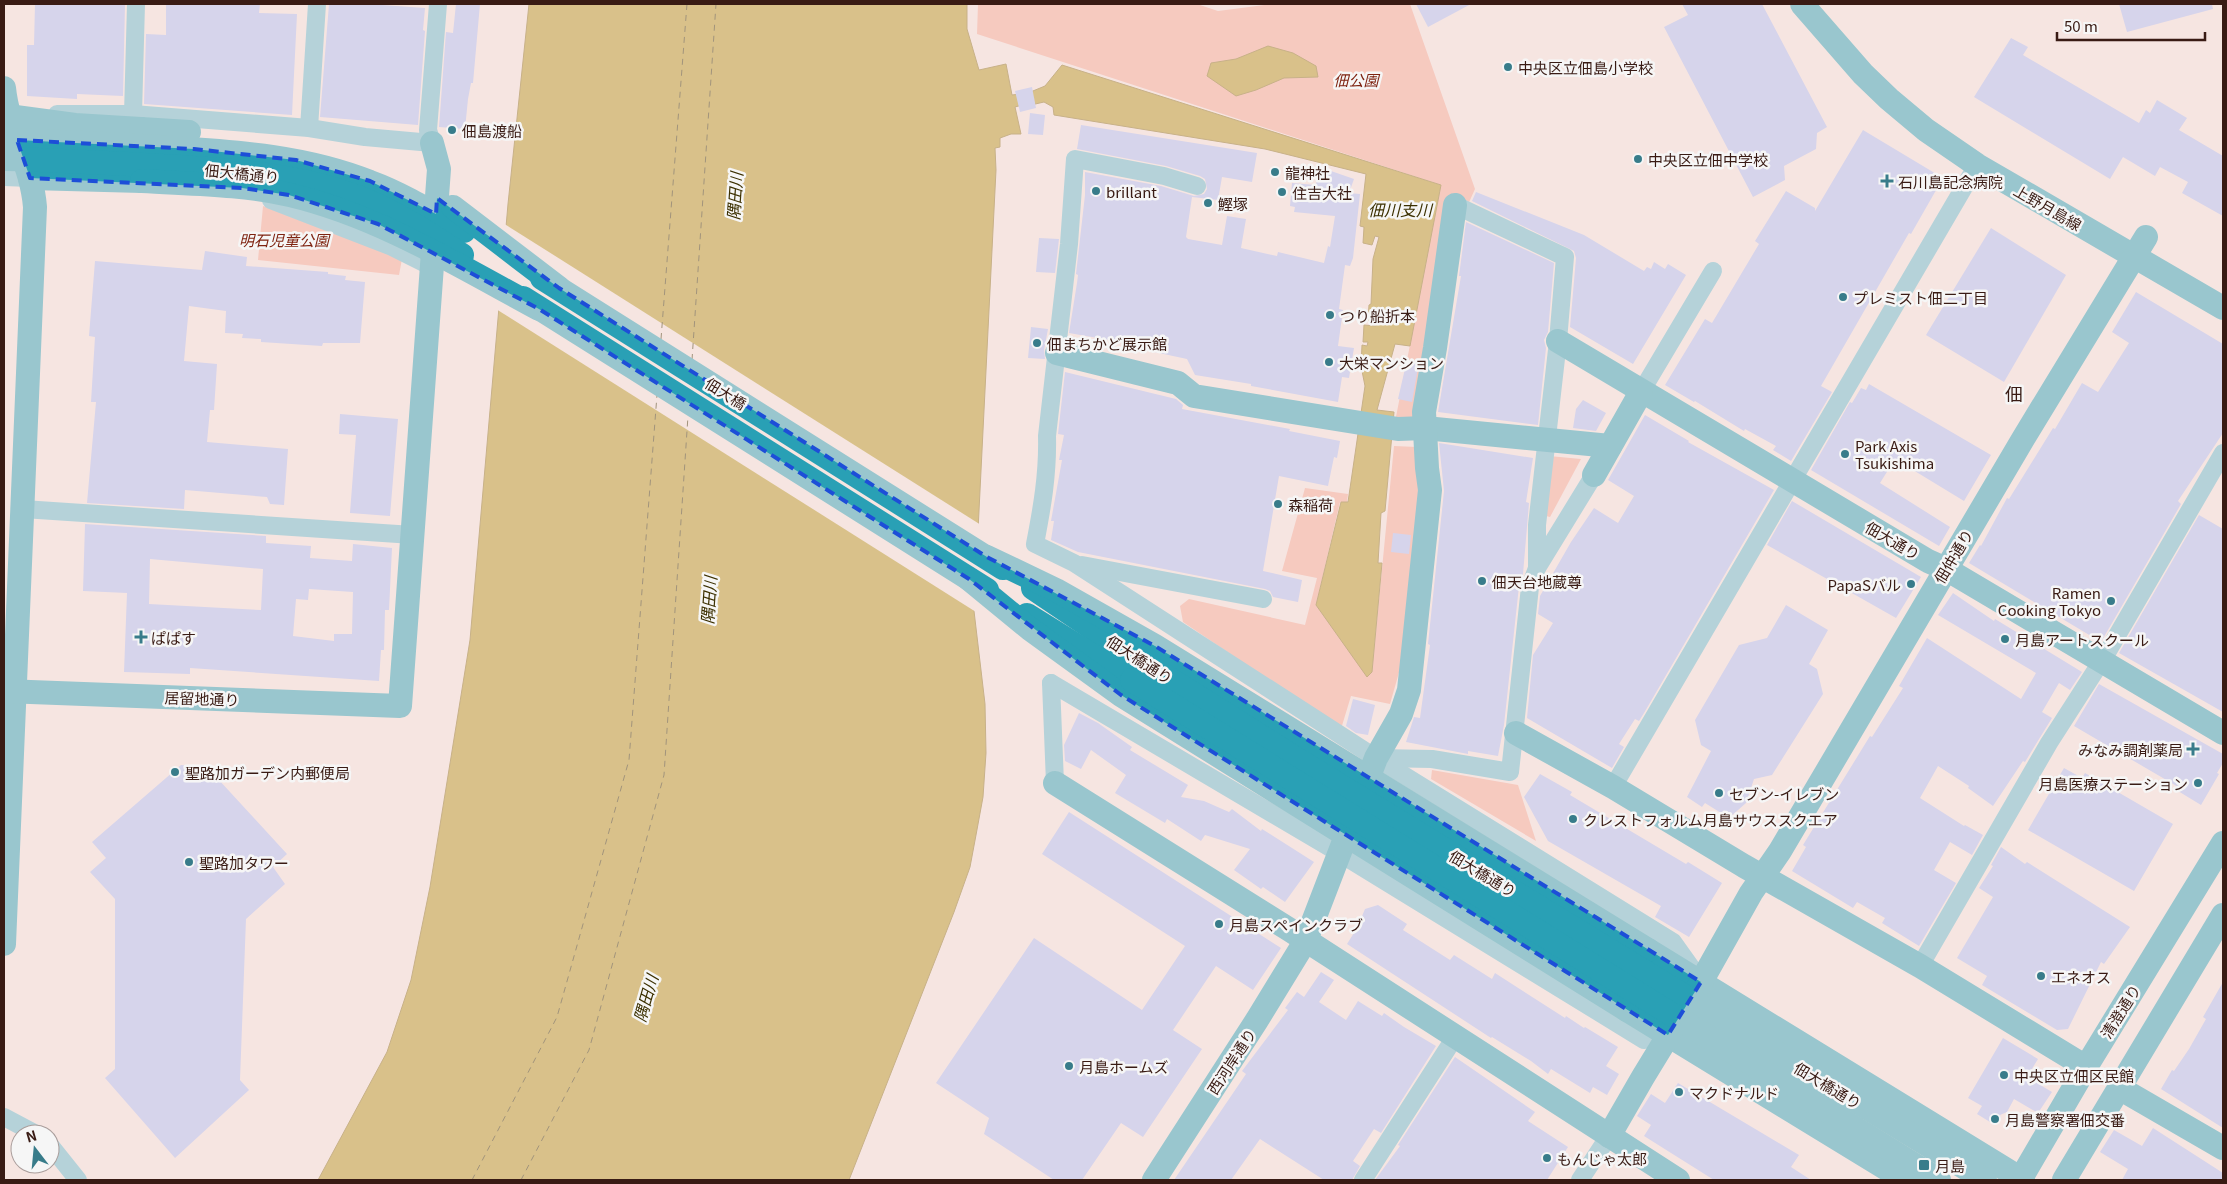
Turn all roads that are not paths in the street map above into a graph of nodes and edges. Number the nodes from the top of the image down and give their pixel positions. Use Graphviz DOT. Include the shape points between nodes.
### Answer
graph roads {
  1 [pos="136,4"];
  2 [pos="318,4"];
  3 [pos="438,4"];
  4 [pos="1802,4"];
  5 [pos="4,88"];
  6 [pos="6,116"];
  7 [pos="137,121"];
  8 [pos="309,128"];
  9 [pos="4,140"];
  10 [pos="432,143"];
  11 [pos="4,159"];
  12 [pos="1977,165"];
  13 [pos="4,177"];
  14 [pos="30,178"];
  15 [pos="1197,186"];
  16 [pos="1455,205"];
  17 [pos="464,231"];
  18 [pos="2140,247"];
  19 [pos="462,255"];
  20 [pos="432,267"];
  21 [pos="1713,271"];
  22 [pos="559,288"];
  23 [pos="2223,308"];
  24 [pos="539,309"];
  25 [pos="1558,341"];
  26 [pos="1057,353"];
  27 [pos="1641,392"];
  28 [pos="1425,428"];
  29 [pos="1546,439"];
  30 [pos="1610,446"];
  31 [pos="2223,453"];
  32 [pos="1594,475"];
  33 [pos="1791,481"];
  34 [pos="23,509"];
  35 [pos="413,535"];
  36 [pos="987,557"];
  37 [pos="1074,563"];
  38 [pos="1537,568"];
  39 [pos="1946,569"];
  40 [pos="969,579"];
  41 [pos="1263,599"];
  42 [pos="2101,661"];
  43 [pos="9,691"];
  44 [pos="1516,732"];
  45 [pos="2223,733"];
  46 [pos="1376,758"];
  47 [pos="1055,783"];
  48 [pos="1613,787"];
  49 [pos="2223,843"];
  50 [pos="1339,853"];
  51 [pos="1763,877"];
  52 [pos="2223,915"];
  53 [pos="1306,940"];
  54 [pos="4,944"];
  55 [pos="1920,966"];
  56 [pos="1701,982"];
  57 [pos="1668,1036"];
  58 [pos="1455,1037"];
  59 [pos="2086,1067"];
  60 [pos="2121,1089"];
  61 [pos="4,1117"];
  62 [pos="17,1124"];
  63 [pos="1609,1136"];
  64 [pos="2223,1148"];
  65 [pos="60,1158"];
  66 [pos="78,1180"];
  67 [pos="1154,1180"];
  68 [pos="1364,1180"];
  69 [pos="1580,1180"];
  70 [pos="1678,1180"];
  71 [pos="1904,1180"];
  72 [pos="1939,1180"];
  73 [pos="1985,1180"];
  74 [pos="2022,1180"];
  75 [pos="2064,1180"];
  1 -- 7 [label="street"];
  2 -- 8 [label="street"];
  3 -- 10 [label="street" via="428,130"];
  4 -- 12 [label="main road, 上野月島線" via="1889,99 1926,130"];
  5 -- 6 [label="main road"];
  6 -- 7 [label="main road" via="75,125"];
  6 -- 14 [label="main road"];
  7 -- 8 [label="street"];
  7 -- 22 [label="main road, bridge" via="325,150 376,167 458,210"];
  8 -- 10 [label="street"];
  9 -- 17 [label="main road, 佃大橋通り, bridge" via="194,149 296,160 370,181"];
  10 -- 20 [label="main road" via="439,168"];
  11 -- 19 [label="main road, 佃大橋通り, bridge" via="193,168 292,179 339,191 385,209"];
  12 -- 18 [label="main road, 上野月島線"];
  12 -- 33 [label="street"];
  13 -- 14 [label="street"];
  14 -- 20 [label="street" via="64,188 272,200 390,246"];
  14 -- 24 [label="main road, bridge" via="142,181 242,188 289,195 378,224"];
  14 -- 34 [label="main road" via="36,206"];
  15 -- 26 [label="street" via="1164,176 1075,159 1070,244"];
  16 -- 25 [label="street" via="1565,257"];
  16 -- 28 [label="main road, 西河岸通り" via="1424,412"];
  17 -- 22 [label="main road, 佃大橋, bridge"];
  18 -- 23 [label="main road, 上野月島線"];
  18 -- 39 [label="main road, 佃仲通り"];
  19 -- 24 [label="main road, 佃大橋, bridge"];
  20 -- 35 [label="main road"];
  21 -- 27 [label="street"];
  22 -- 36 [label="main road, 佃大橋"];
  24 -- 40 [label="main road, 佃大橋"];
  25 -- 27 [label="main road, 佃大通り"];
  25 -- 29 [label="street"];
  26 -- 28 [label="main road" via="1178,383 1194,396 1398,429"];
  26 -- 37 [label="street" via="1047,436 1048,464 1035,544"];
  27 -- 30 [label="main road"];
  27 -- 33 [label="main road, 佃大通り"];
  28 -- 29 [label="main road"];
  28 -- 46 [label="main road, 西河岸通り" via="1430,490 1409,690 1401,714"];
  29 -- 30 [label="main road"];
  29 -- 38 [label="street" via="1537,525"];
  30 -- 32 [label="main road"];
  31 -- 42 [label="street"];
  32 -- 38 [label="street"];
  33 -- 39 [label="main road, 佃大通り"];
  33 -- 48 [label="street"];
  34 -- 35 [label="street"];
  34 -- 43 [label="main road"];
  35 -- 43 [label="main road, 居留地通り" via="400,706"];
  36 -- 56 [label="main road, bridge" via="1056,590 1155,646"];
  36 -- 73 [label="main road, 佃大橋通り, bridge" via="1295,758"];
  37 -- 41 [label="street"];
  37 -- 46 [label="street"];
  38 -- 44 [label="street" via="1530,587"];
  39 -- 42 [label="main road, 佃大通り"];
  39 -- 51 [label="main road, 佃仲通り"];
  40 -- 57 [label="main road, bridge" via="1030,629 1121,695"];
  40 -- 72 [label="main road, 佃大橋通り, bridge"];
  42 -- 45 [label="main road, 佃大通り"];
  42 -- 55 [label="street" via="2049,742"];
  43 -- 54 [label="main road"];
  44 -- 46 [label="street" via="1510,772 1432,759"];
  44 -- 48 [label="main road"];
  46 -- 50 [label="main road, 西河岸通り"];
  46 -- 56 [label="street" via="1673,942"];
  47 -- 50 [label="street" via="1051,684"];
  47 -- 53 [label="main road"];
  48 -- 51 [label="main road"];
  49 -- 59 [label="main road, 清澄通り"];
  50 -- 53 [label="main road, 西河岸通り"];
  50 -- 57 [label="street" via="1644,1040"];
  51 -- 55 [label="main road"];
  51 -- 56 [label="main road, 佃仲通り"];
  52 -- 60 [label="main road"];
  53 -- 58 [label="main road"];
  53 -- 67 [label="main road, 西河岸通り"];
  55 -- 59 [label="main road"];
  56 -- 57 [label="main road, 佃仲通り"];
  56 -- 74 [label="main road"];
  57 -- 63 [label="main road, 佃仲通り"];
  57 -- 71 [label="main road"];
  58 -- 63 [label="main road"];
  58 -- 68 [label="street"];
  59 -- 74 [label="main road, 清澄通り"];
  60 -- 64 [label="main road"];
  60 -- 75 [label="main road"];
  61 -- 62 [label="street"];
  63 -- 69 [label="street"];
  63 -- 70 [label="main road"];
  65 -- 66 [label="street"];
}
